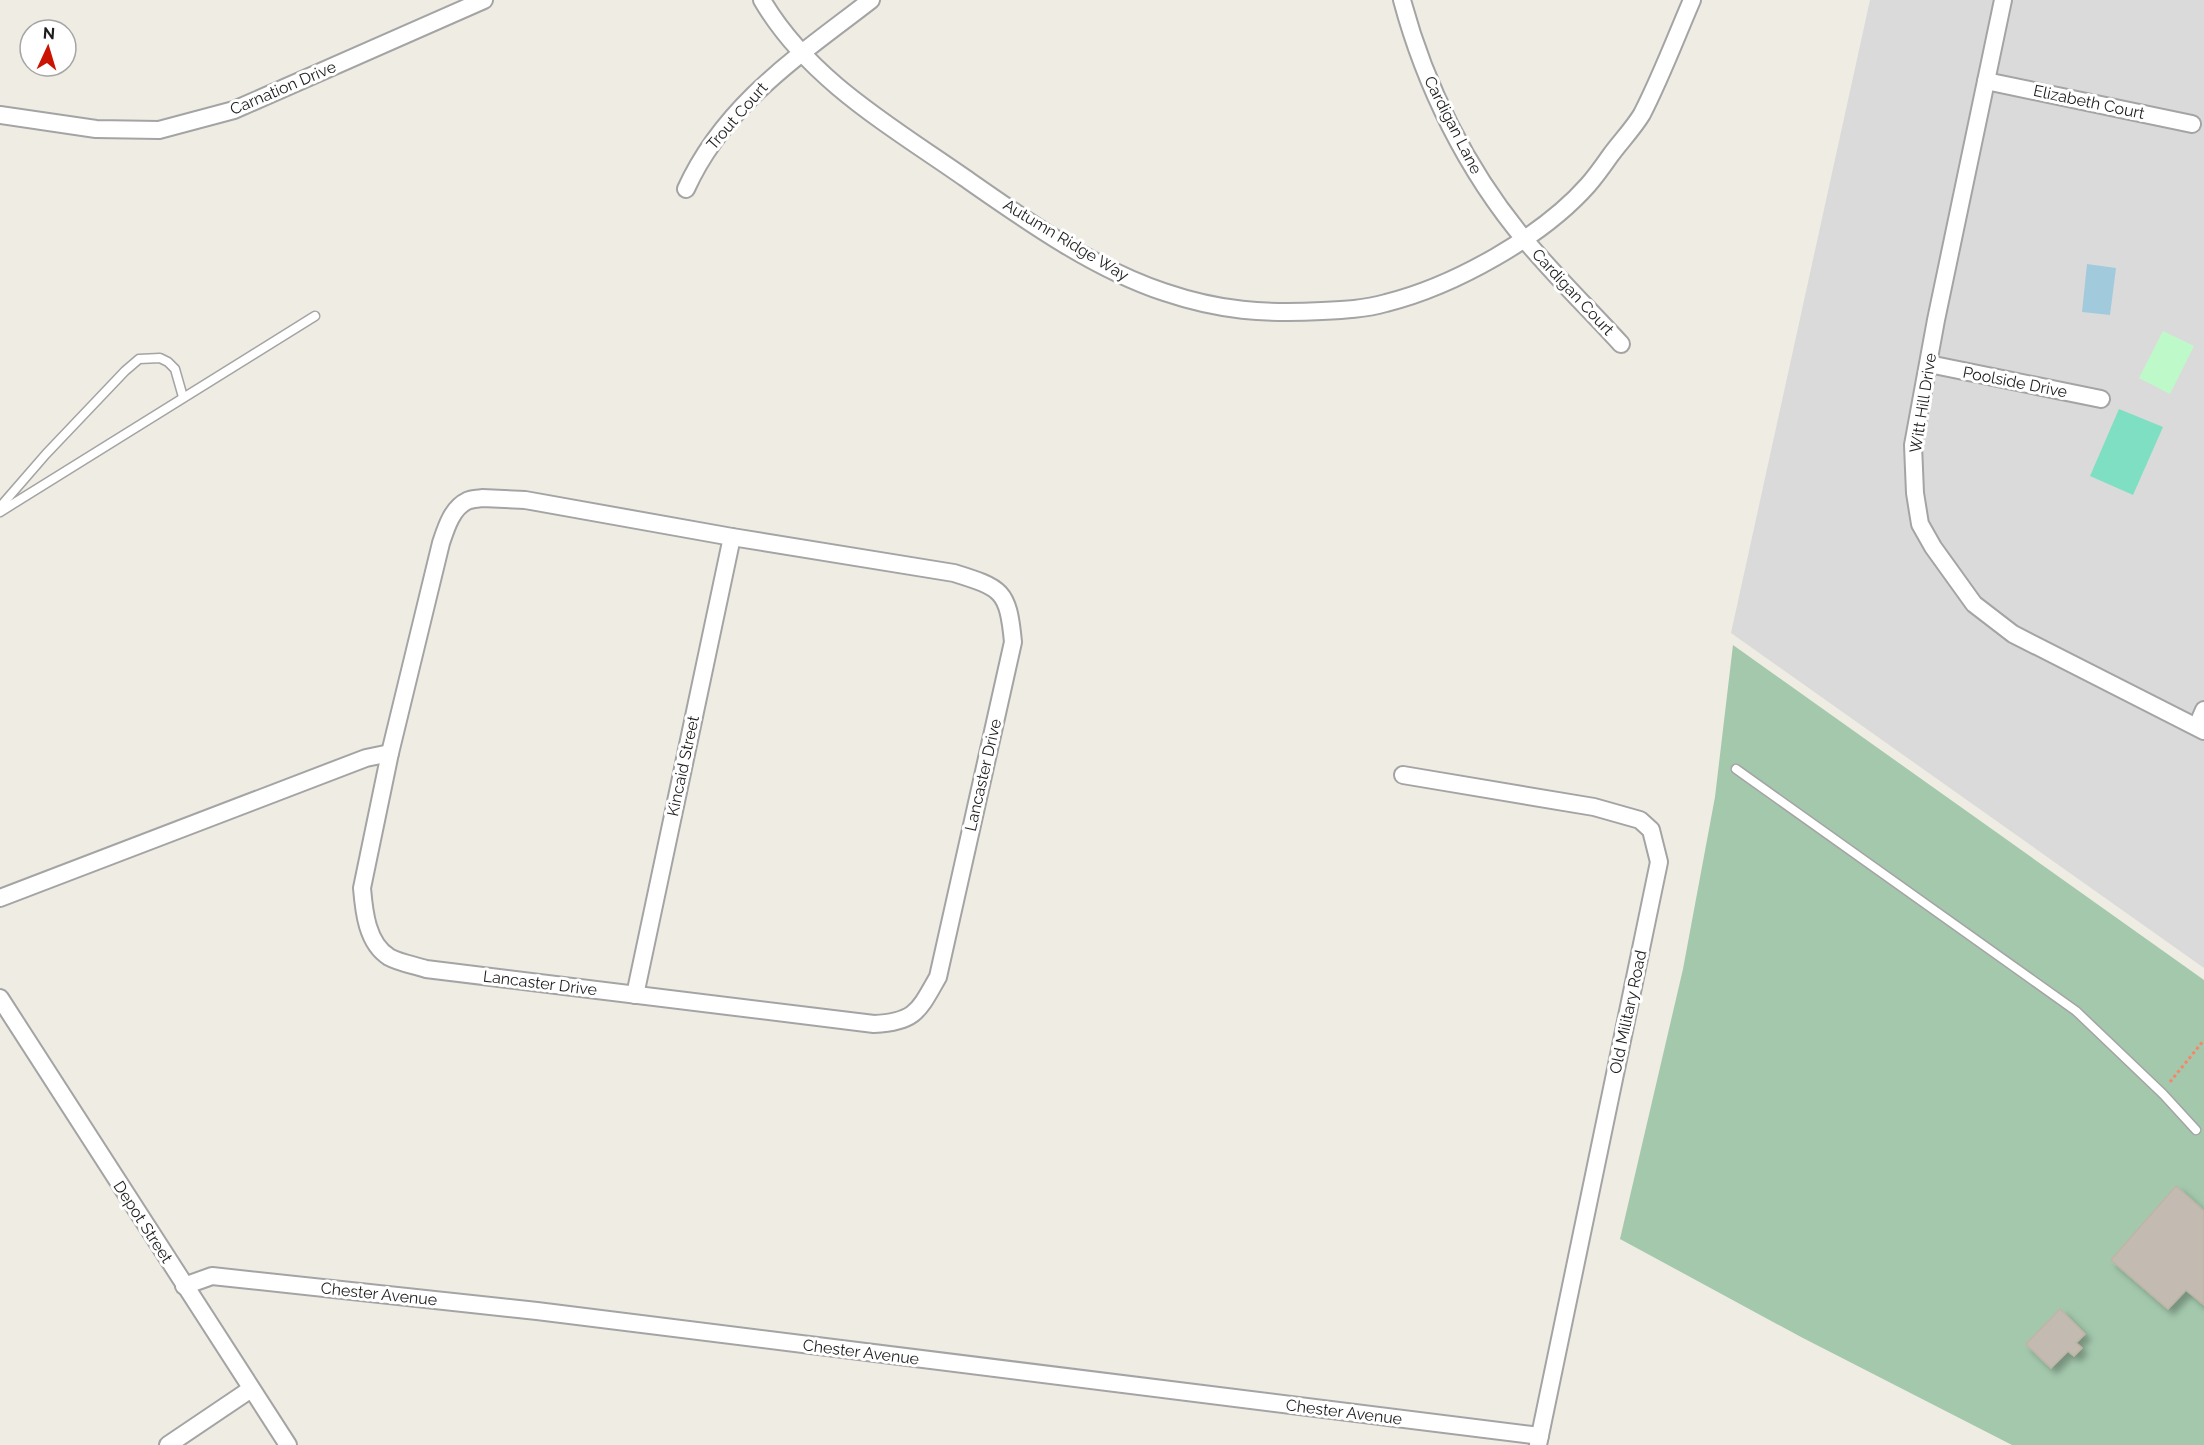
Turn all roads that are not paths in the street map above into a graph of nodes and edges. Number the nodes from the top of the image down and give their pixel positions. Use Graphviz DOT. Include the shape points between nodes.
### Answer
graph roads {
  1 [pos="484,0"];
  2 [pos="762,0"];
  3 [pos="872,0"];
  4 [pos="1402,0"];
  5 [pos="1692,0"];
  6 [pos="2003,0"];
  7 [pos="801,53"];
  8 [pos="1986,81"];
  9 [pos="0,115"];
  10 [pos="2192,124"];
  11 [pos="686,189"];
  12 [pos="1524,239"];
  13 [pos="315,316"];
  14 [pos="1621,344"];
  15 [pos="1929,364"];
  16 [pos="183,397"];
  17 [pos="2102,399"];
  18 [pos="0,507"];
  19 [pos="0,512"];
  20 [pos="732,537"];
  21 [pos="2204,710"];
  22 [pos="2200,729"];
  23 [pos="390,753"];
  24 [pos="1736,769"];
  25 [pos="1403,775"];
  26 [pos="0,898"];
  27 [pos="635,995"];
  28 [pos="0,998"];
  29 [pos="2196,1131"];
  30 [pos="184,1286"];
  31 [pos="251,1389"];
  32 [pos="1539,1441"];
  33 [pos="168,1445"];
  34 [pos="288,1445"];
  1 -- 9 [label="street, Carnation Drive" via="234,110 159,130 96,129"];
  2 -- 7 [label="street, Autumn Ridge Way"];
  3 -- 7 [label="street, Trout Court"];
  4 -- 12 [label="street, Cardigan Lane" via="1446,116 1490,193"];
  5 -- 12 [label="street, Autumn Ridge Way" via="1641,115 1588,185"];
  6 -- 8 [label="street, Witt Hill Drive"];
  7 -- 11 [label="street, Trout Court" via="735,113 698,163"];
  7 -- 12 [label="street, Autumn Ridge Way" via="880,118 1026,220 1114,273 1204,304 1278,313 1386,303 1464,274"];
  8 -- 10 [label="street, Elizabeth Court"];
  8 -- 15 [label="street, Witt Hill Drive"];
  12 -- 14 [label="street, Cardigan Court"];
  13 -- 16 [label="lane"];
  15 -- 17 [label="street, Poolside Drive"];
  15 -- 22 [label="street, Witt Hill Drive" via="1913,446 1920,524 1974,604 2013,634"];
  16 -- 18 [label="lane" via="175,369 168,362 160,358 139,359"];
  16 -- 19 [label="lane"];
  20 -- 23 [label="street, Lancaster Drive" via="525,500 467,501 455,511 441,543"];
  20 -- 27 [label="street, Kincaid Street"];
  20 -- 27 [label="street, Lancaster Drive" via="954,573 981,582 998,590 1006,600 1013,642 938,977 917,1012 887,1024 874,1024"];
  21 -- 22 [label="street"];
  23 -- 26 [label="street" via="366,758"];
  23 -- 27 [label="street, Lancaster Drive" via="362,888 363,908 376,947 391,958 426,969"];
  24 -- 29 [label="lane" via="2076,1011"];
  25 -- 32 [label="street, Old Military Road" via="1594,807 1640,820 1651,830 1657,852 1659,862"];
  28 -- 30 [label="street, Depot Street"];
  30 -- 31 [label="street, Depot Street"];
  30 -- 32 [label="street, Chester Avenue" via="212,1276 537,1311"];
  31 -- 33 [label="street"];
  31 -- 34 [label="street, Depot Street"];
}
